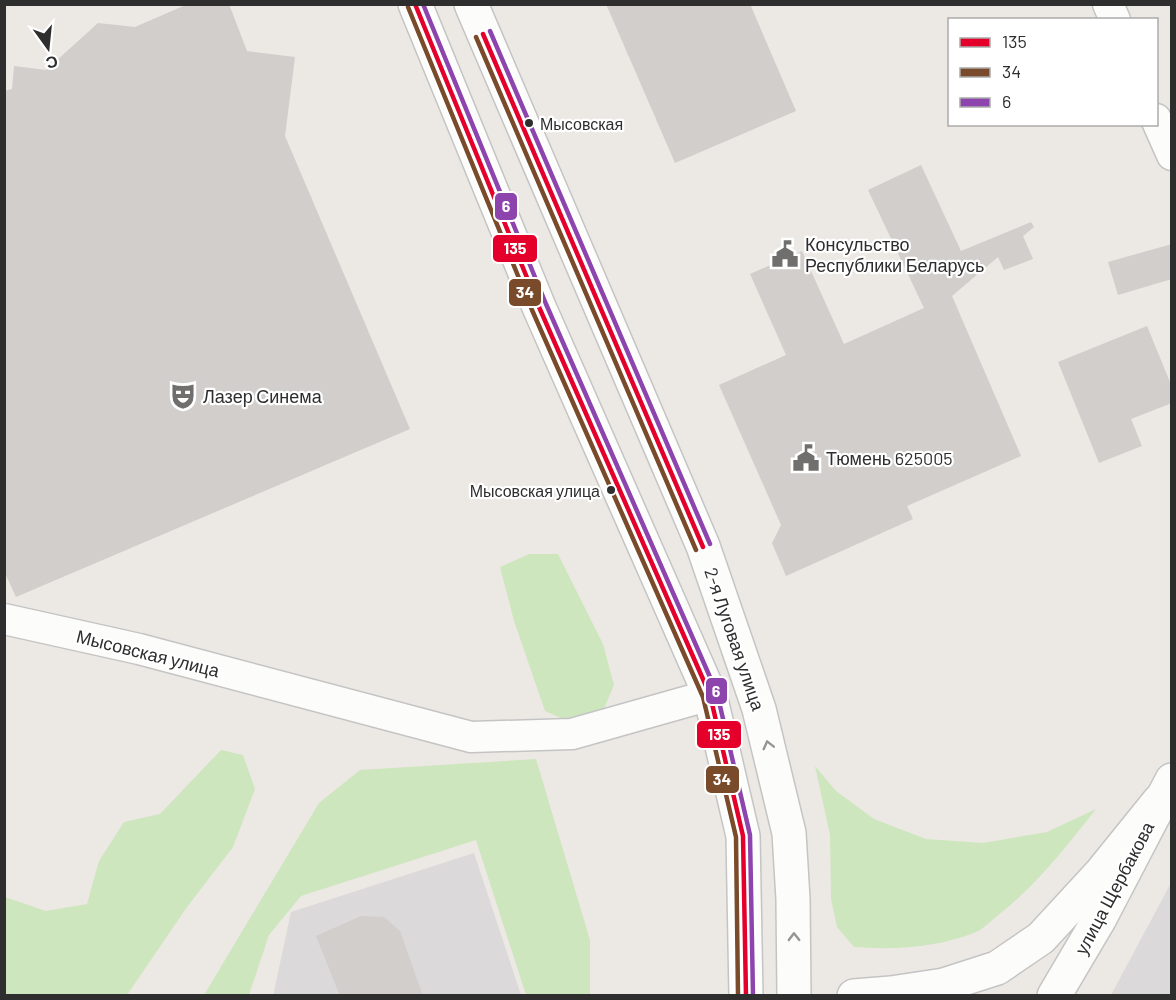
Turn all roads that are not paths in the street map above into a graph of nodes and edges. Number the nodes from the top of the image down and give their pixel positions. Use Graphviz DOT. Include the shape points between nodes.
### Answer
graph roads {
  1 [pos="415,4"];
  2 [pos="471,4"];
  3 [pos="1158,124"];
  4 [pos="1172,155"];
  5 [pos="4,619"];
  6 [pos="711,695"];
  7 [pos="1165,791"];
  8 [pos="746,996"];
  9 [pos="794,996"];
  10 [pos="854,996"];
  11 [pos="1054,996"];
  1 -- 6 [label="main road" via="539,307"];
  9 -- 2 [label="main road, 2-я Луговая улица, one-way" via="789,833 759,709 703,546"];
  3 -- 4 [label="street"];
  5 -- 6 [label="street, Мысовская улица" via="139,648 471,737 572,734"];
  6 -- 8 [label="main road" via="743,836"];
  7 -- 10 [label="main road" via="1100,874 1041,938 997,968 944,985"];
  7 -- 11 [label="main road, улица Щербакова" via="1100,918"];
}
